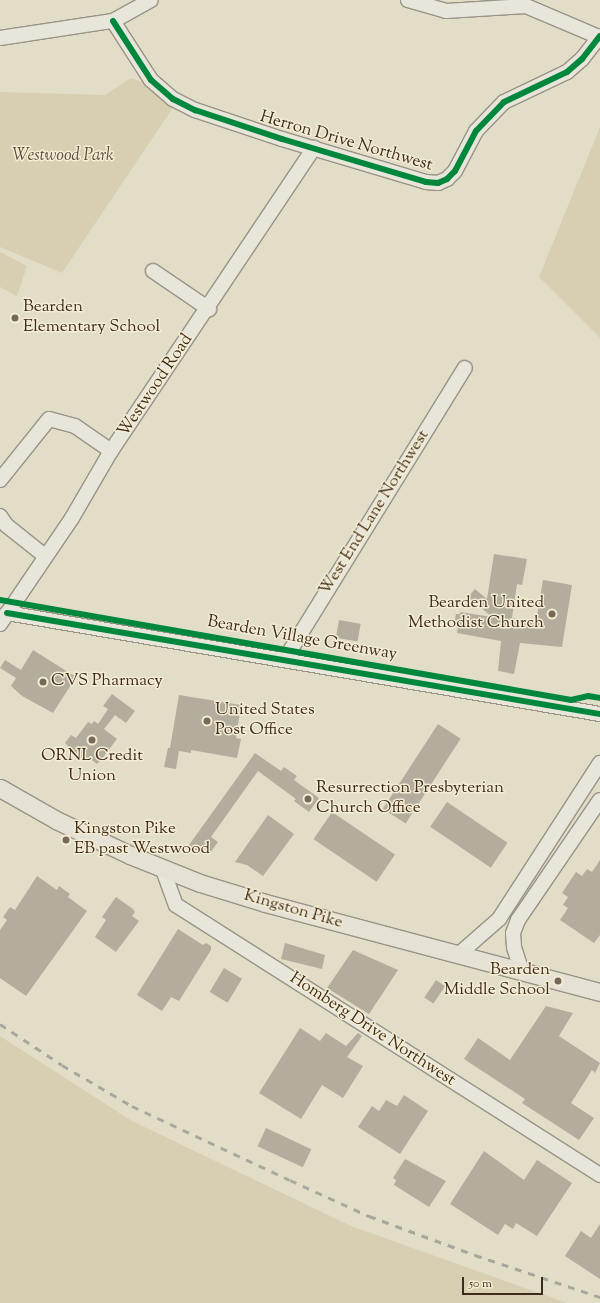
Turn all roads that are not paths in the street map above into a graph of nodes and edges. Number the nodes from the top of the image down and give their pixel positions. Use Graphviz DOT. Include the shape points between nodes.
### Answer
graph roads {
  1 [pos="150,0"];
  2 [pos="408,0"];
  3 [pos="113,21"];
  4 [pos="600,36"];
  5 [pos="0,38"];
  6 [pos="314,148"];
  7 [pos="153,271"];
  8 [pos="209,309"];
  9 [pos="465,368"];
  10 [pos="111,451"];
  11 [pos="0,480"];
  12 [pos="0,516"];
  13 [pos="45,556"];
  14 [pos="3,619"];
  15 [pos="285,659"];
  16 [pos="600,714"];
  17 [pos="600,763"];
  18 [pos="0,788"];
  19 [pos="600,800"];
  20 [pos="163,870"];
  21 [pos="458,955"];
  22 [pos="522,972"];
  23 [pos="600,992"];
  24 [pos="600,1175"];
  1 -- 3 [label="street"];
  2 -- 4 [label="street" via="446,11 526,6"];
  3 -- 5 [label="street"];
  3 -- 6 [label="street, Herron Drive Northwest" via="151,80 173,99 223,121"];
  4 -- 6 [label="street, Herron Drive Northwest" via="582,59 567,72 546,84 513,96 490,116 476,131 455,171 438,183 426,182"];
  6 -- 8 [label="street, Westwood Road"];
  7 -- 8 [label="street"];
  8 -- 10 [label="street, Westwood Road"];
  9 -- 15 [label="street, West End Lane Northwest"];
  10 -- 11 [label="street" via="75,426 49,419"];
  10 -- 13 [label="street, Westwood Road" via="72,518"];
  12 -- 13 [label="street" via="6,525"];
  13 -- 14 [label="street, Westwood Road"];
  14 -- 15 [label="street"];
  15 -- 16 [label="street"];
  17 -- 21 [label="street" via="499,918"];
  18 -- 20 [label="main road, Kingston Pike" via="56,820"];
  19 -- 22 [label="street" via="518,920 514,933 514,947"];
  20 -- 21 [label="main road, Kingston Pike" via="264,903"];
  20 -- 24 [label="street, Homberg Drive Northwest" via="176,905"];
  21 -- 22 [label="main road, Kingston Pike"];
  22 -- 23 [label="main road, Kingston Pike"];
}
